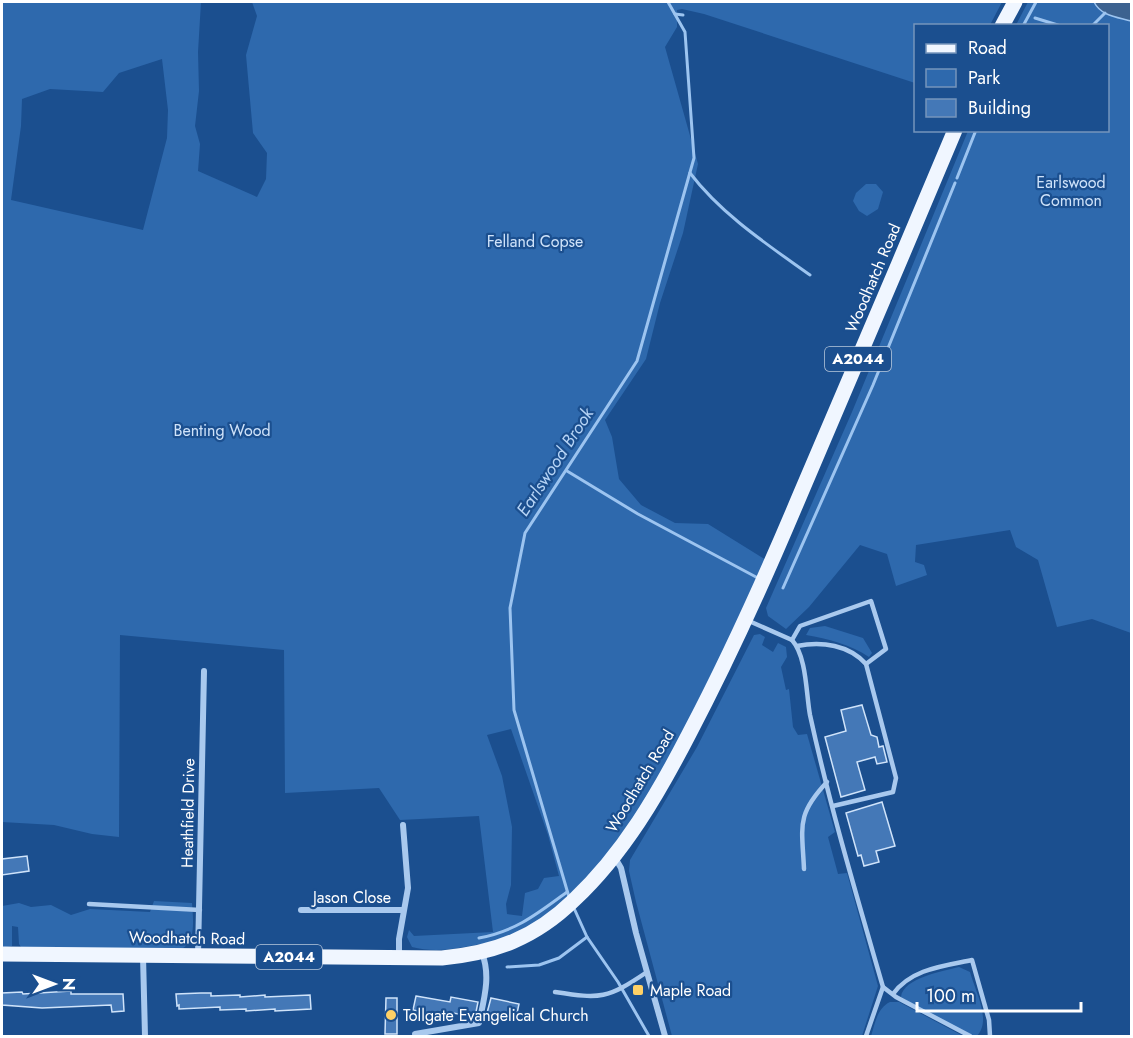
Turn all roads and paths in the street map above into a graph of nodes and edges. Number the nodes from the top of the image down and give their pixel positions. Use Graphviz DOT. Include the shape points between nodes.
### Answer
graph roads {
  1 [pos="1015,2"];
  2 [pos="1003,24"];
  3 [pos="954,132"];
  4 [pos="746,620"];
  5 [pos="792,640"];
  6 [pos="797,646"];
  7 [pos="866,664"];
  8 [pos="204,671"];
  9 [pos="827,782"];
  10 [pos="833,806"];
  11 [pos="402,825"];
  12 [pos="614,856"];
  13 [pos="804,868"];
  14 [pos="89,904"];
  15 [pos="200,910"];
  16 [pos="301,910"];
  17 [pos="402,910"];
  18 [pos="482,952"];
  19 [pos="2,954"];
  20 [pos="143,956"];
  21 [pos="198,956"];
  22 [pos="399,958"];
  23 [pos="647,972"];
  24 [pos="883,987"];
  25 [pos="555,992"];
  26 [pos="893,994"];
  27 [pos="415,1034"];
  28 [pos="145,1036"];
  29 [pos="665,1036"];
  30 [pos="866,1036"];
  31 [pos="970,1036"];
  32 [pos="990,1036"];
  1 -- 2 [label="main road"];
  3 -- 4 [label="main road, Woodhatch Road / A2044"];
  4 -- 5 [label="lane"];
  4 -- 12 [label="main road, Woodhatch Road / A2044" via="667,775"];
  5 -- 6 [label="lane"];
  5 -- 7 [label="lane" via="800,626 871,601 886,649"];
  6 -- 7 [label="lane" via="813,643 843,648"];
  6 -- 9 [label="lane"];
  7 -- 10 [label="lane" via="896,778 893,792"];
  8 -- 15 [label="street, Heathfield Drive"];
  9 -- 10 [label="lane"];
  9 -- 13 [label="lane" via="804,810"];
  10 -- 24 [label="lane"];
  11 -- 17 [label="street, Jason Close" via="408,888"];
  12 -- 18 [label="main road, Woodhatch Road / A2044" via="569,905 538,928 501,948"];
  12 -- 23 [label="street" via="621,868"];
  14 -- 15 [label="lane"];
  15 -- 21 [label="street, Heathfield Drive"];
  16 -- 17 [label="street, Jason Close"];
  17 -- 22 [label="street, Jason Close"];
  18 -- 22 [label="main road, Woodhatch Road / A2044" via="442,958"];
  18 -- 27 [label="street" via="487,986 479,1023"];
  19 -- 20 [label="main road, Woodhatch Road / A2044"];
  20 -- 21 [label="main road, Woodhatch Road / A2044"];
  20 -- 28 [label="street"];
  21 -- 22 [label="main road, Woodhatch Road / A2044"];
  23 -- 25 [label="lane" via="607,995"];
  23 -- 29 [label="street"];
  24 -- 26 [label="lane"];
  24 -- 30 [label="lane"];
  26 -- 31 [label="lane"];
  26 -- 32 [label="lane" via="926,970 972,960"];
}
